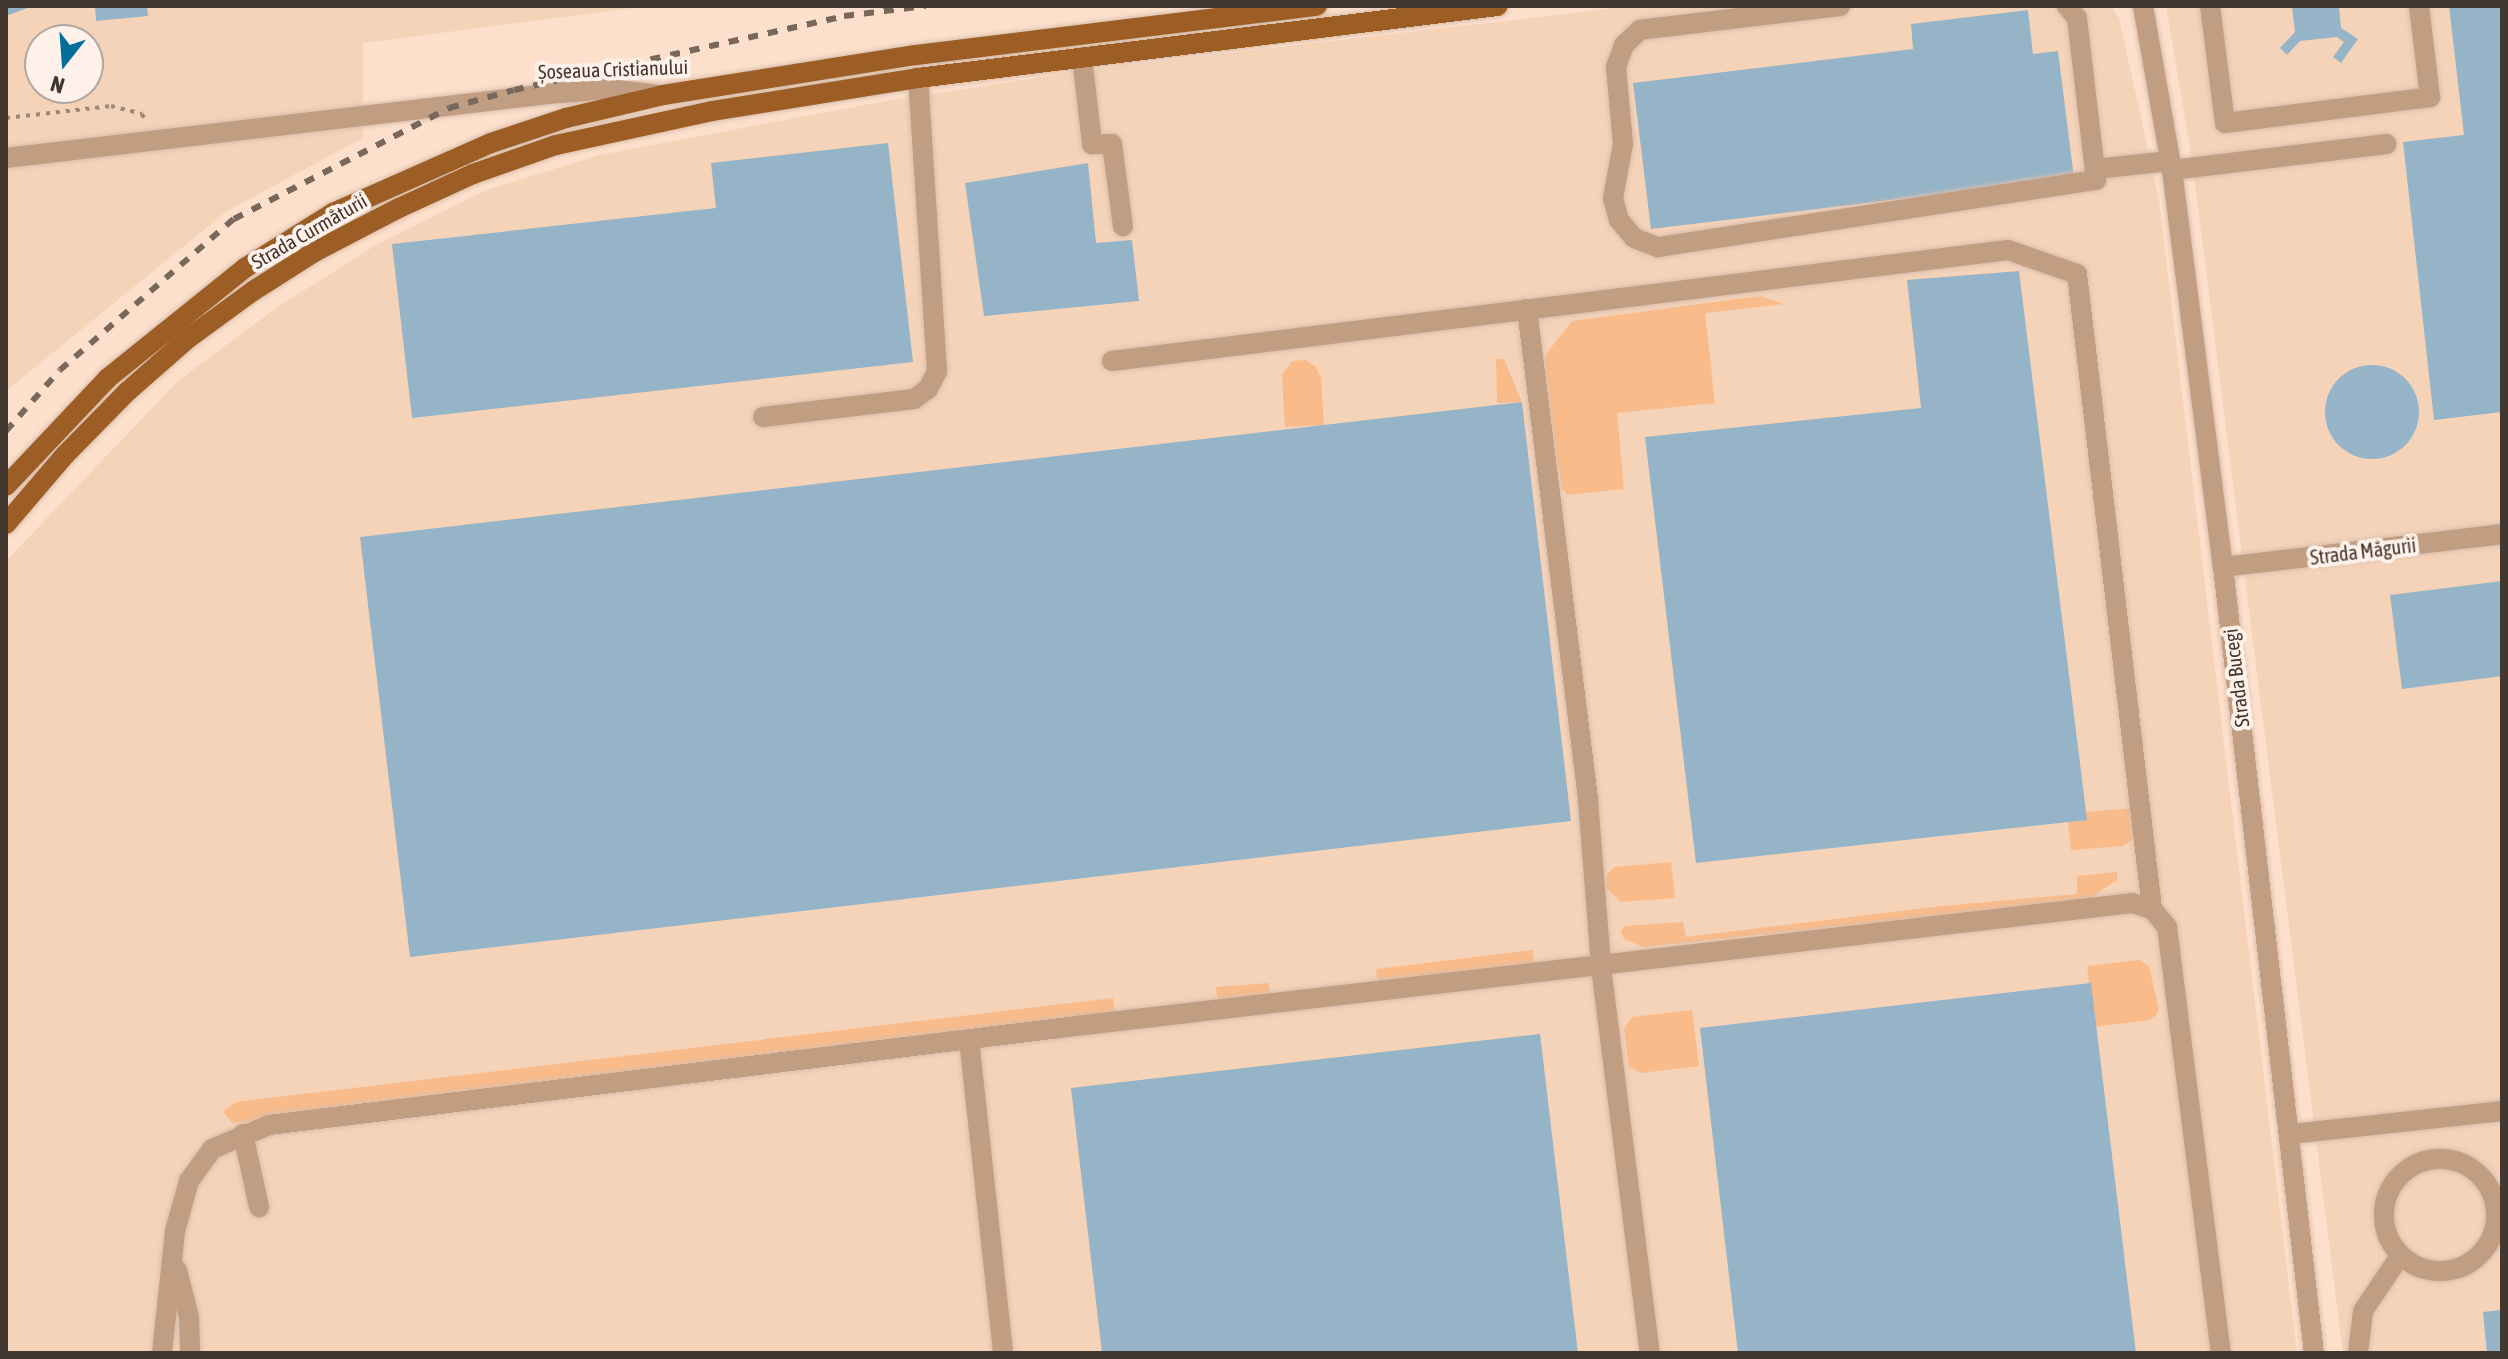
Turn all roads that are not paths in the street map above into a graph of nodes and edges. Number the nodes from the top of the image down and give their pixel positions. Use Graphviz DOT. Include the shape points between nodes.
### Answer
graph roads {
  1 [pos="1317,6"];
  2 [pos="1498,6"];
  3 [pos="1840,6"];
  4 [pos="2067,6"];
  5 [pos="2143,6"];
  6 [pos="2210,6"];
  7 [pos="2419,6"];
  8 [pos="1082,57"];
  9 [pos="918,78"];
  10 [pos="663,95"];
  11 [pos="2386,144"];
  12 [pos="6,158"];
  13 [pos="2171,166"];
  14 [pos="2095,169"];
  15 [pos="1123,226"];
  16 [pos="1527,309"];
  17 [pos="1112,361"];
  18 [pos="763,417"];
  19 [pos="6,486"];
  20 [pos="6,524"];
  21 [pos="2502,534"];
  22 [pos="2223,567"];
  23 [pos="2152,909"];
  24 [pos="1601,967"];
  25 [pos="969,1039"];
  26 [pos="2502,1111"];
  27 [pos="243,1134"];
  28 [pos="2291,1134"];
  29 [pos="2494,1181"];
  30 [pos="259,1207"];
  31 [pos="2400,1256"];
  32 [pos="174,1259"];
  33 [pos="162,1353"];
  34 [pos="190,1353"];
  35 [pos="1003,1353"];
  36 [pos="1650,1353"];
  37 [pos="2221,1353"];
  38 [pos="2314,1353"];
  39 [pos="2358,1353"];
  1 -- 10 [label="main road, Șoseaua Cristianului" via="916,55"];
  2 -- 8 [label="main road"];
  3 -- 14 [label="street" via="1640,30 1624,45 1616,67 1623,144 1613,198 1619,220 1634,238 1658,247 2096,180"];
  4 -- 14 [label="street" via="2077,18"];
  5 -- 13 [label="street, Strada Bucegi"];
  6 -- 7 [label="street" via="2225,123 2430,97"];
  8 -- 9 [label="main road"];
  8 -- 15 [label="street" via="1092,144 1112,144"];
  9 -- 18 [label="street" via="937,371 928,389 914,399"];
  9 -- 20 [label="main road, Strada Curmăturii" via="712,111 556,145 473,174 316,251 186,340 65,455"];
  10 -- 12 [label="street, Șoseaua Cristianului" via="609,89 563,93"];
  10 -- 19 [label="main road, Strada Curmăturii" via="491,143 333,213 245,268 155,338 73,411"];
  11 -- 13 [label="street"];
  13 -- 14 [label="street"];
  13 -- 22 [label="street, Strada Bucegi"];
  16 -- 17 [label="street"];
  16 -- 23 [label="street" via="2008,250 2077,274"];
  16 -- 24 [label="street" via="1588,800"];
  21 -- 22 [label="street, Strada Măgurii"];
  22 -- 28 [label="street, Strada Bucegi"];
  23 -- 24 [label="street" via="2132,903"];
  23 -- 37 [label="street" via="2167,927"];
  24 -- 25 [label="street"];
  24 -- 36 [label="street"];
  25 -- 27 [label="street" via="330,1115"];
  25 -- 35 [label="street"];
  26 -- 28 [label="street"];
  27 -- 30 [label="street"];
  27 -- 32 [label="street" via="212,1149 189,1181 175,1231"];
  28 -- 38 [label="street, Strada Bucegi"];
  29 -- 31 [label="street" via="2493,1236 2476,1257 2452,1270 2434,1271"];
  29 -- 31 [label="street" via="2447,1159 2419,1162 2403,1172 2391,1186 2384,1213 2389,1241"];
  31 -- 39 [label="street" via="2363,1311"];
  32 -- 33 [label="street"];
  32 -- 34 [label="street" via="189,1317"];
}
